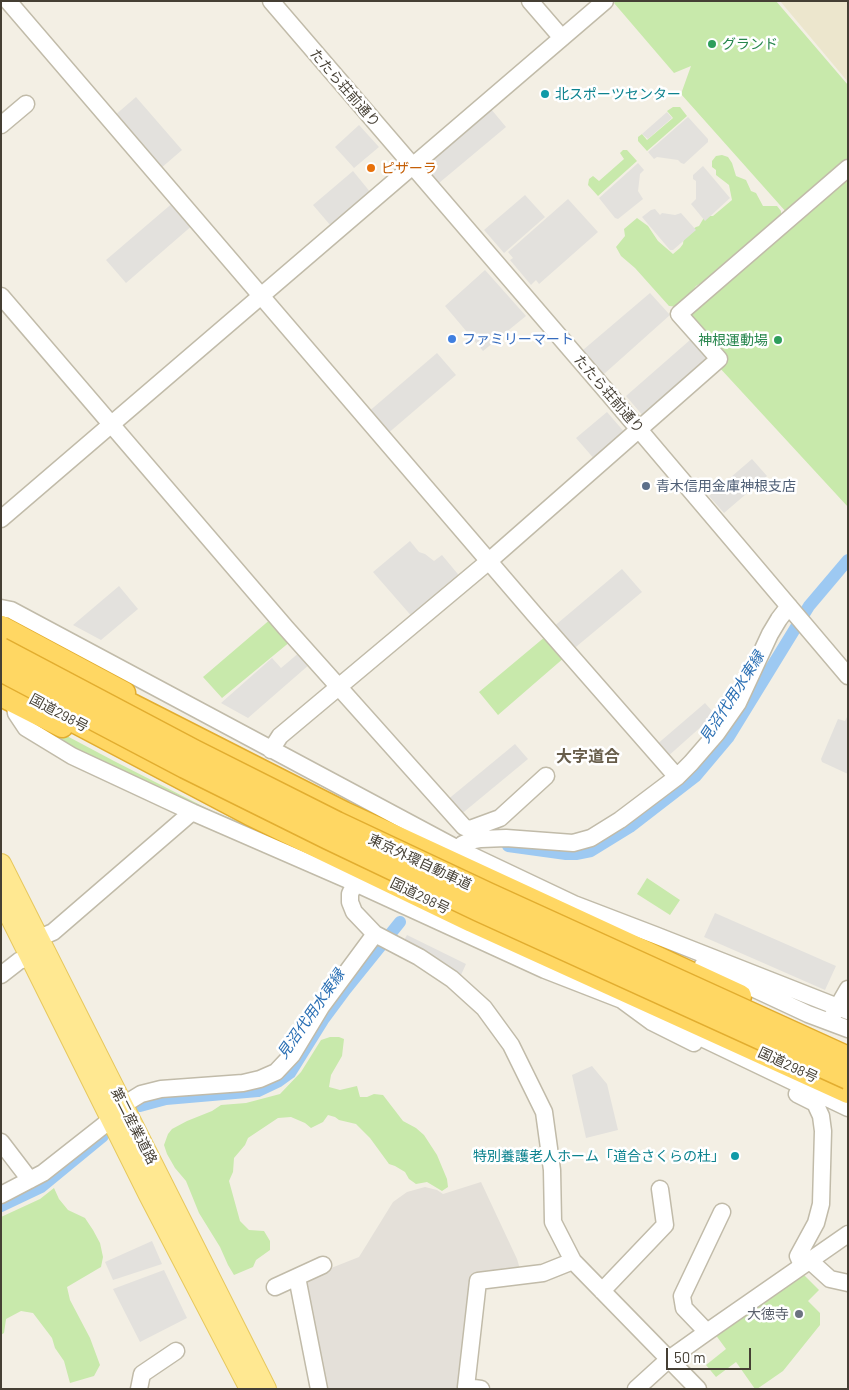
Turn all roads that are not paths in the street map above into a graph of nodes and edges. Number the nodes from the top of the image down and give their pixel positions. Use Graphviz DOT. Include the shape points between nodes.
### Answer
graph roads {
  1 [pos="8,1"];
  2 [pos="271,1"];
  3 [pos="530,1"];
  4 [pos="605,1"];
  5 [pos="562,38"];
  6 [pos="26,104"];
  7 [pos="1,125"];
  8 [pos="412,166"];
  9 [pos="848,168"];
  10 [pos="1,296"];
  11 [pos="261,296"];
  12 [pos="111,424"];
  13 [pos="639,429"];
  14 [pos="1,519"];
  15 [pos="489,561"];
  16 [pos="1,608"];
  17 [pos="792,608"];
  18 [pos="1,627"];
  19 [pos="1,637"];
  20 [pos="1,650"];
  21 [pos="1,670"];
  22 [pos="848,676"];
  23 [pos="1,681"];
  24 [pos="340,686"];
  25 [pos="8,698"];
  26 [pos="271,750"];
  27 [pos="269,775"];
  28 [pos="546,776"];
  29 [pos="677,777"];
  30 [pos="192,812"];
  31 [pos="250,814"];
  32 [pos="458,849"];
  33 [pos="1,864"];
  34 [pos="358,876"];
  35 [pos="1,898"];
  36 [pos="574,904"];
  37 [pos="375,934"];
  38 [pos="35,947"];
  39 [pos="1,975"];
  40 [pos="848,989"];
  41 [pos="622,1000"];
  42 [pos="839,1011"];
  43 [pos="848,1029"];
  44 [pos="848,1046"];
  45 [pos="848,1058"];
  46 [pos="834,1091"];
  47 [pos="848,1108"];
  48 [pos="118,1111"];
  49 [pos="1,1142"];
  50 [pos="154,1164"];
  51 [pos="30,1180"];
  52 [pos="660,1189"];
  53 [pos="1,1195"];
  54 [pos="149,1195"];
  55 [pos="722,1212"];
  56 [pos="848,1234"];
  57 [pos="573,1261"];
  58 [pos="806,1263"];
  59 [pos="323,1265"];
  60 [pos="297,1277"];
  61 [pos="848,1283"];
  62 [pos="275,1287"];
  63 [pos="602,1291"];
  64 [pos="707,1332"];
  65 [pos="176,1351"];
  66 [pos="670,1359"];
  67 [pos="139,1389"];
  68 [pos="237,1389"];
  69 [pos="250,1389"];
  70 [pos="266,1389"];
  71 [pos="281,1389"];
  72 [pos="319,1389"];
  73 [pos="481,1389"];
  74 [pos="636,1389"];
  75 [pos="698,1389"];
  1 -- 11 [label="street"];
  2 -- 8 [label="street, たたら荘前通り"];
  3 -- 5 [label="street"];
  4 -- 5 [label="street"];
  5 -- 8 [label="street"];
  6 -- 7 [label="street"];
  8 -- 11 [label="street"];
  8 -- 13 [label="street, たたら荘前通り"];
  9 -- 13 [label="street" via="679,314 719,359"];
  10 -- 12 [label="street"];
  11 -- 12 [label="street"];
  11 -- 15 [label="street"];
  12 -- 14 [label="street"];
  12 -- 24 [label="street"];
  13 -- 15 [label="street"];
  13 -- 17 [label="street, たたら荘前通り"];
  15 -- 24 [label="street"];
  15 -- 29 [label="street"];
  16 -- 26 [label="street" via="11,610"];
  17 -- 22 [label="street, たたら荘前通り"];
  17 -- 29 [label="street" via="779,619 770,634 738,703 717,733"];
  18 -- 27 [label="highway"];
  19 -- 27 [label="highway"];
  20 -- 45 [label="highway, 東京外環自動車道, bridge" via="338,823"];
  21 -- 46 [label="highway, 東京外環自動車道, bridge" via="185,767 496,918"];
  23 -- 31 [label="highway, 国道298号"];
  24 -- 26 [label="street" via="280,736"];
  24 -- 28 [label="street" via="464,827 470,829 500,818"];
  25 -- 30 [label="street" via="22,723 34,734 72,756"];
  25 -- 31 [label="highway" via="178,784"];
  26 -- 32 [label="street" via="379,814"];
  27 -- 44 [label="highway" via="484,879"];
  29 -- 32 [label="street" via="591,838 573,843 481,839 463,844"];
  30 -- 34 [label="street"];
  30 -- 38 [label="street"];
  31 -- 46 [label="highway, 国道298号"];
  32 -- 36 [label="street"];
  33 -- 38 [label="main road, 第二産業道路"];
  34 -- 37 [label="street" via="350,902 354,912"];
  34 -- 41 [label="street" via="545,970"];
  35 -- 38 [label="main road, 第二産業道路"];
  36 -- 42 [label="street" via="655,934"];
  36 -- 43 [label="street" via="808,1014"];
  37 -- 48 [label="street" via="321,1007 292,1055 276,1072 243,1083 161,1089 141,1094"];
  37 -- 57 [label="street" via="452,978 484,1008 511,1046 544,1112 552,1170 553,1222"];
  38 -- 39 [label="street"];
  38 -- 48 [label="main road, 第二産業道路"];
  40 -- 42 [label="street"];
  41 -- 46 [label="street" via="652,1022"];
  41 -- 47 [label="street"];
  46 -- 58 [label="street" via="821,1116 824,1130 821,1204 816,1222 798,1256"];
  48 -- 50 [label="main road, 第二産業道路"];
  48 -- 51 [label="street" via="69,1154"];
  48 -- 54 [label="main road, 第二産業道路"];
  49 -- 51 [label="street"];
  50 -- 70 [label="main road, 第二産業道路"];
  50 -- 71 [label="main road" via="182,1202"];
  51 -- 53 [label="street"];
  52 -- 63 [label="street" via="665,1226"];
  54 -- 68 [label="main road" via="155,1220 178,1273"];
  54 -- 69 [label="main road, 第二産業道路"];
  55 -- 64 [label="street" via="682,1296 684,1308"];
  56 -- 58 [label="street"];
  57 -- 63 [label="street"];
  57 -- 73 [label="street" via="543,1274 478,1280 466,1387"];
  58 -- 61 [label="street" via="830,1279"];
  58 -- 64 [label="street"];
  59 -- 60 [label="street"];
  60 -- 62 [label="street"];
  60 -- 72 [label="street"];
  63 -- 66 [label="street"];
  64 -- 66 [label="street"];
  65 -- 67 [label="street" via="142,1374"];
  66 -- 74 [label="street"];
  66 -- 75 [label="street"];
}
